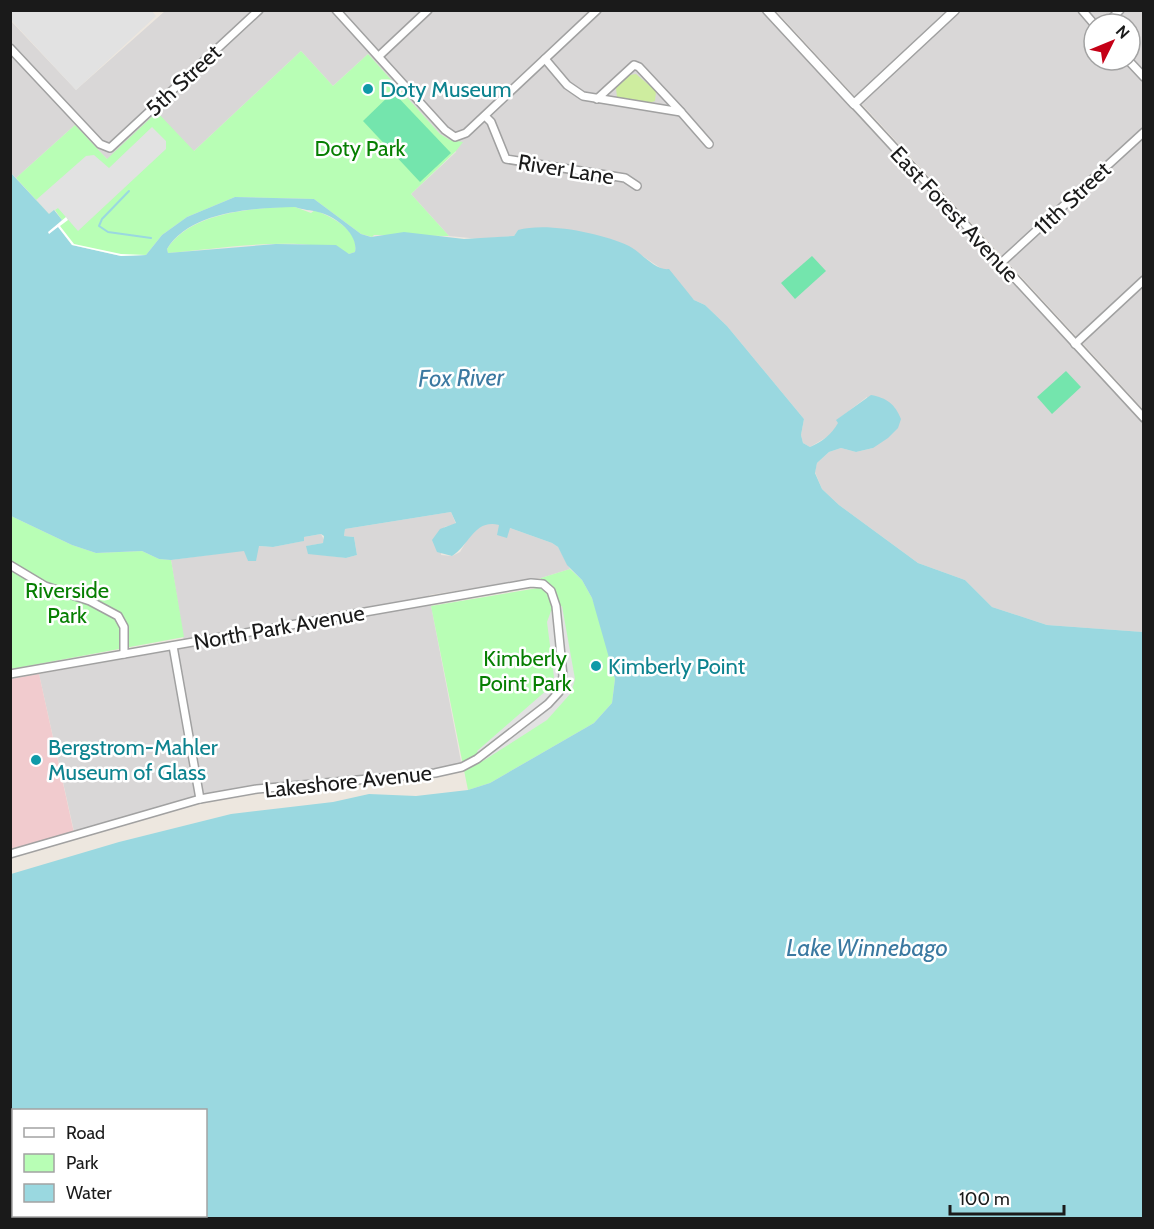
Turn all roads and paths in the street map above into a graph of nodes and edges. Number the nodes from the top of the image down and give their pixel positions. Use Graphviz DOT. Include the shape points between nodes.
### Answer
graph roads {
  1 [pos="259,10"];
  2 [pos="336,10"];
  3 [pos="428,10"];
  4 [pos="597,10"];
  5 [pos="766,10"];
  6 [pos="955,10"];
  7 [pos="10,48"];
  8 [pos="379,56"];
  9 [pos="545,59"];
  10 [pos="597,99"];
  11 [pos="854,104"];
  12 [pos="681,112"];
  13 [pos="485,116"];
  14 [pos="1143,132"];
  15 [pos="709,144"];
  16 [pos="638,186"];
  17 [pos="1001,263"];
  18 [pos="1143,280"];
  19 [pos="1075,344"];
  20 [pos="1143,418"];
  21 [pos="10,565"];
  22 [pos="548,586"];
  23 [pos="173,646"];
  24 [pos="124,654"];
  25 [pos="10,674"];
  26 [pos="200,799"];
  27 [pos="10,854"];
  1 -- 7 [label="street, 5th Street" via="107,148"];
  2 -- 8 [label="street"];
  3 -- 8 [label="street"];
  4 -- 9 [label="street"];
  5 -- 11 [label="street, East Forest Avenue"];
  6 -- 11 [label="street"];
  8 -- 13 [label="street" via="455,137 466,133"];
  9 -- 10 [label="street" via="573,91"];
  9 -- 13 [label="street"];
  10 -- 12 [label="street"];
  10 -- 12 [label="street" via="634,65"];
  11 -- 17 [label="street, East Forest Avenue"];
  12 -- 15 [label="street"];
  13 -- 16 [label="street, River Lane" via="493,126 503,156 510,161 625,178"];
  14 -- 17 [label="street, 11th Street"];
  17 -- 19 [label="street, East Forest Avenue"];
  18 -- 19 [label="street"];
  19 -- 20 [label="street, East Forest Avenue"];
  21 -- 24 [label="street" via="45,586 90,601 118,616 124,627"];
  22 -- 23 [label="street, North Park Avenue" via="531,583 505,587"];
  22 -- 26 [label="street, Lakeshore Avenue" via="556,606 562,658 559,692 542,710 477,759 445,771 257,789"];
  23 -- 24 [label="street, North Park Avenue"];
  23 -- 26 [label="street"];
  24 -- 25 [label="street, North Park Avenue"];
  26 -- 27 [label="street, Lakeshore Avenue"];
}
